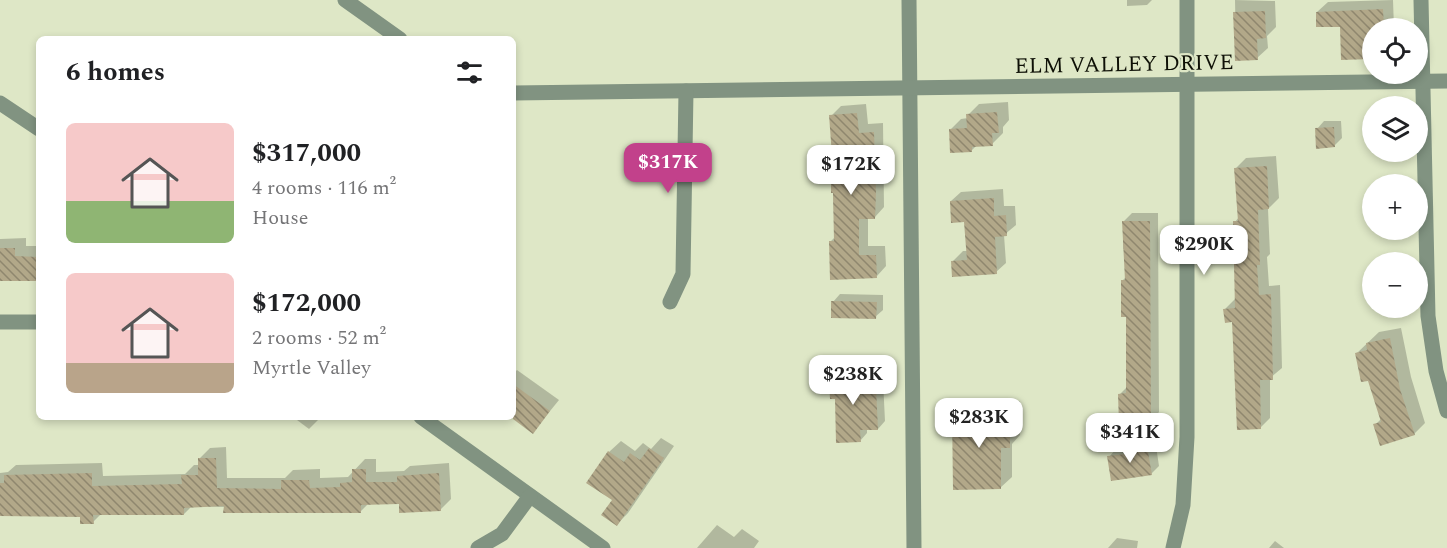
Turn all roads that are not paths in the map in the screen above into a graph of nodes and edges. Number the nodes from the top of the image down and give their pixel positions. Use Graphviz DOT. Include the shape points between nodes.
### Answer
graph roads {
  1 [pos="345,0"];
  2 [pos="909,0"];
  3 [pos="1187,0"];
  4 [pos="1421,0"];
  5 [pos="1421,18"];
  6 [pos="396,36"];
  7 [pos="1428,81"];
  8 [pos="1447,81"];
  9 [pos="1362,82"];
  10 [pos="1188,84"];
  11 [pos="1421,84"];
  12 [pos="911,88"];
  13 [pos="686,91"];
  14 [pos="516,93"];
  15 [pos="0,103"];
  16 [pos="36,127"];
  17 [pos="670,302"];
  18 [pos="0,322"];
  19 [pos="36,322"];
  20 [pos="1447,411"];
  21 [pos="425,420"];
  22 [pos="530,496"];
  23 [pos="478,548"];
  24 [pos="603,548"];
  25 [pos="914,548"];
  26 [pos="1173,548"];
  1 -- 6 [label="street"];
  2 -- 12 [label="street"];
  3 -- 10 [label="street"];
  4 -- 5 [label="street"];
  7 -- 8 [label="street, ELM VALLEY DRIVE"];
  9 -- 10 [label="street, ELM VALLEY DRIVE"];
  10 -- 12 [label="street, ELM VALLEY DRIVE"];
  10 -- 26 [label="street" via="1187,437 1183,505"];
  11 -- 20 [label="street" via="1428,316"];
  12 -- 13 [label="street, ELM VALLEY DRIVE"];
  12 -- 25 [label="street"];
  13 -- 14 [label="street, ELM VALLEY DRIVE"];
  13 -- 17 [label="street" via="683,274"];
  15 -- 16 [label="street"];
  18 -- 19 [label="street"];
  21 -- 22 [label="street"];
  22 -- 23 [label="street" via="502,534"];
  22 -- 24 [label="street"];
}
